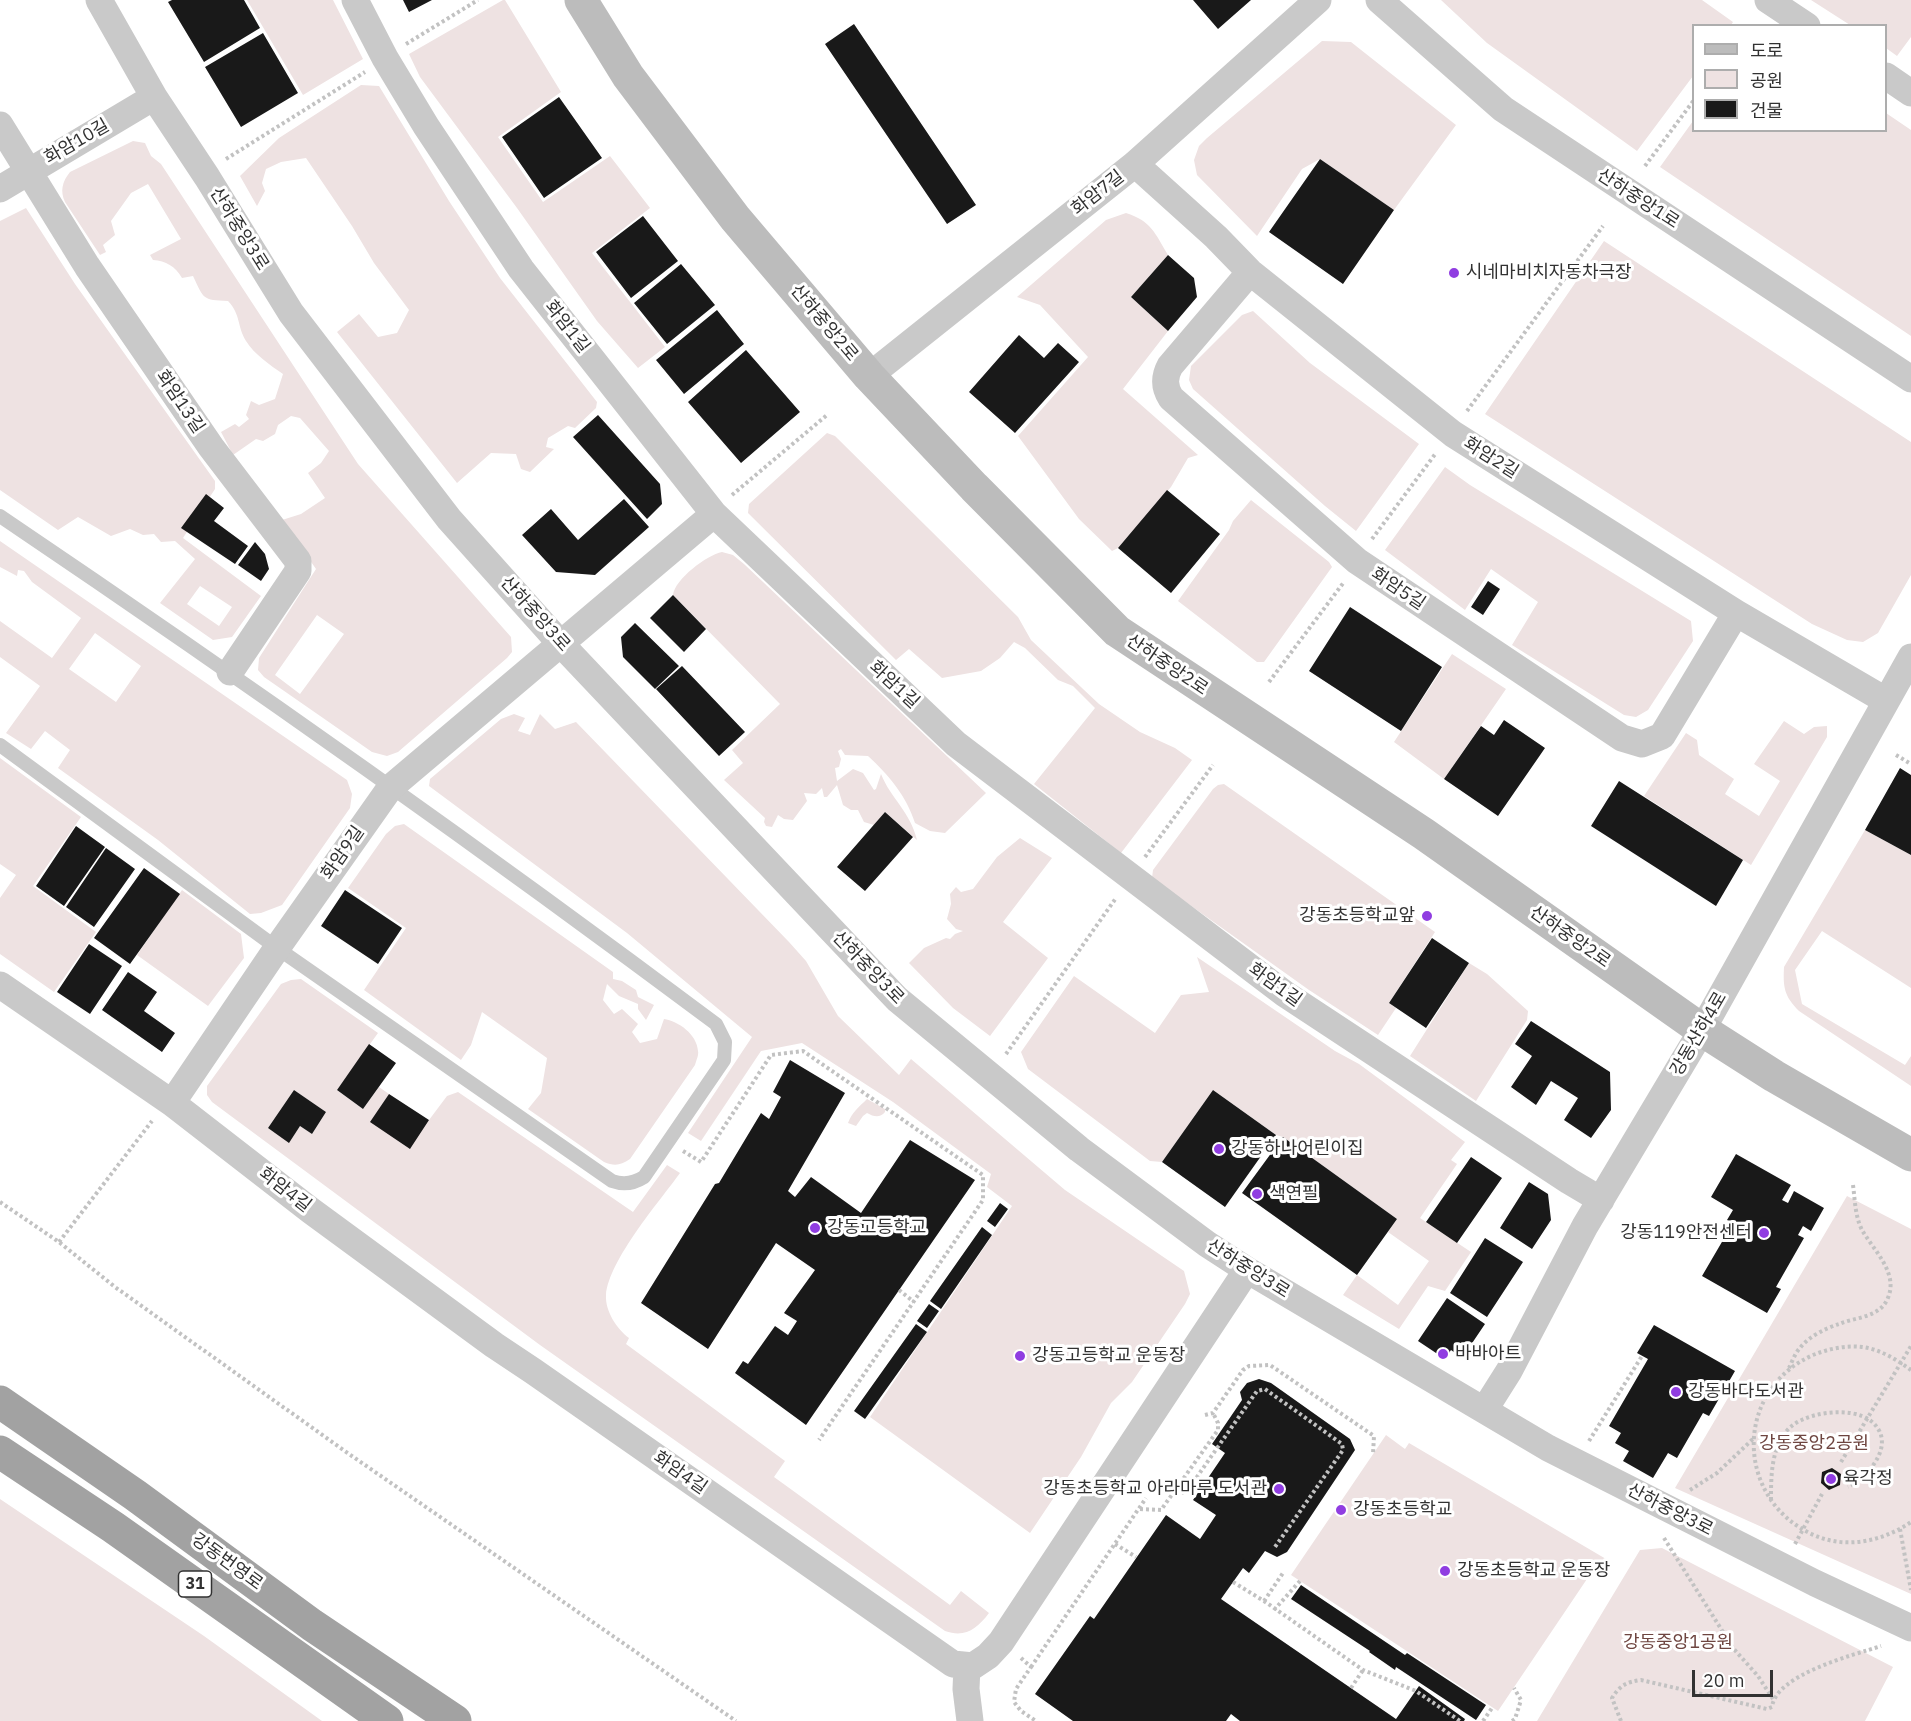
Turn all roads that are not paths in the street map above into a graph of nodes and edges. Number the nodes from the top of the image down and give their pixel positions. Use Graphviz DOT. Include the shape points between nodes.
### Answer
graph roads {
  1 [pos="99,0"];
  2 [pos="355,0"];
  3 [pos="581,0"];
  4 [pos="1318,0"];
  5 [pos="1379,0"];
  6 [pos="1768,0"];
  7 [pos="1804,24"];
  8 [pos="1887,77"];
  9 [pos="1911,93"];
  10 [pos="154,97"];
  11 [pos="0,125"];
  12 [pos="1135,164"];
  13 [pos="29,170"];
  14 [pos="0,189"];
  15 [pos="1250,272"];
  16 [pos="869,376"];
  17 [pos="1911,378"];
  18 [pos="723,505"];
  19 [pos="0,516"];
  20 [pos="1736,613"];
  21 [pos="560,643"];
  22 [pos="1911,657"];
  23 [pos="230,672"];
  24 [pos="1886,700"];
  25 [pos="0,745"];
  26 [pos="390,788"];
  27 [pos="277,948"];
  28 [pos="0,985"];
  29 [pos="1702,1030"];
  30 [pos="165,1108"];
  31 [pos="1911,1155"];
  32 [pos="1601,1200"];
  33 [pos="1247,1270"];
  34 [pos="0,1402"];
  35 [pos="1485,1410"];
  36 [pos="0,1452"];
  37 [pos="1911,1628"];
  38 [pos="967,1666"];
  39 [pos="387,1721"];
  40 [pos="455,1721"];
  41 [pos="970,1721"];
  1 -- 10 [label="street, 산하중앙3로"];
  2 -- 18 [label="street, 화암1길" via="426,126 521,269"];
  3 -- 16 [label="main road, 산하중앙2로" via="628,76 735,218"];
  4 -- 12 [label="street, 화암7길"];
  5 -- 17 [label="street, 산하중앙1로" via="1503,109"];
  6 -- 7 [label="street"];
  8 -- 9 [label="street"];
  10 -- 13 [label="street, 화암10길"];
  10 -- 21 [label="street, 산하중앙3로" via="291,313 449,519"];
  11 -- 13 [label="street, 화암13길"];
  12 -- 15 [label="street, 화암2길"];
  12 -- 16 [label="street, 화암7길"];
  13 -- 14 [label="street, 화암10길"];
  13 -- 23 [label="street, 화암13길" via="87,266 211,447 298,562 298,571"];
  15 -- 20 [label="street, 화암2길" via="1453,434"];
  15 -- 20 [label="street, 화암5길" via="1169,368 1167,390 1171,398 1357,561 1622,738 1642,744 1662,736"];
  16 -- 29 [label="main road, 산하중앙2로" via="1117,632 1424,834"];
  18 -- 21 [label="street, 화암9길"];
  18 -- 32 [label="street, 화암1길" via="956,744 1286,994"];
  19 -- 23 [label="lane"];
  20 -- 24 [label="street, 화암2길"];
  21 -- 26 [label="street, 화암9길"];
  21 -- 33 [label="street, 산하중앙3로" via="897,999 1079,1149 1207,1245"];
  22 -- 24 [label="street, 강동산하4로"];
  23 -- 26 [label="lane"];
  24 -- 29 [label="street, 강동산하4로"];
  25 -- 27 [label="lane"];
  26 -- 27 [label="street, 화암9길"];
  26 -- 27 [label="lane" via="557,905 716,1024 725,1042 724,1060 644,1177 628,1183 612,1181"];
  27 -- 30 [label="street, 화암9길"];
  28 -- 30 [label="street, 화암4길"];
  29 -- 31 [label="main road, 산하중앙2로"];
  29 -- 32 [label="street, 강동산하4로"];
  30 -- 38 [label="street, 화암4길" via="494,1345 953,1664"];
  32 -- 35 [label="street, 강동산하4로"];
  33 -- 35 [label="street, 산하중앙3로"];
  33 -- 38 [label="street" via="1001,1642 974,1666"];
  34 -- 40 [label="highway, 강동번영로" via="312,1625"];
  35 -- 37 [label="street, 산하중앙3로" via="1548,1448"];
  36 -- 39 [label="highway, 강동번영로 / 31"];
  38 -- 41 [label="street"];
}
